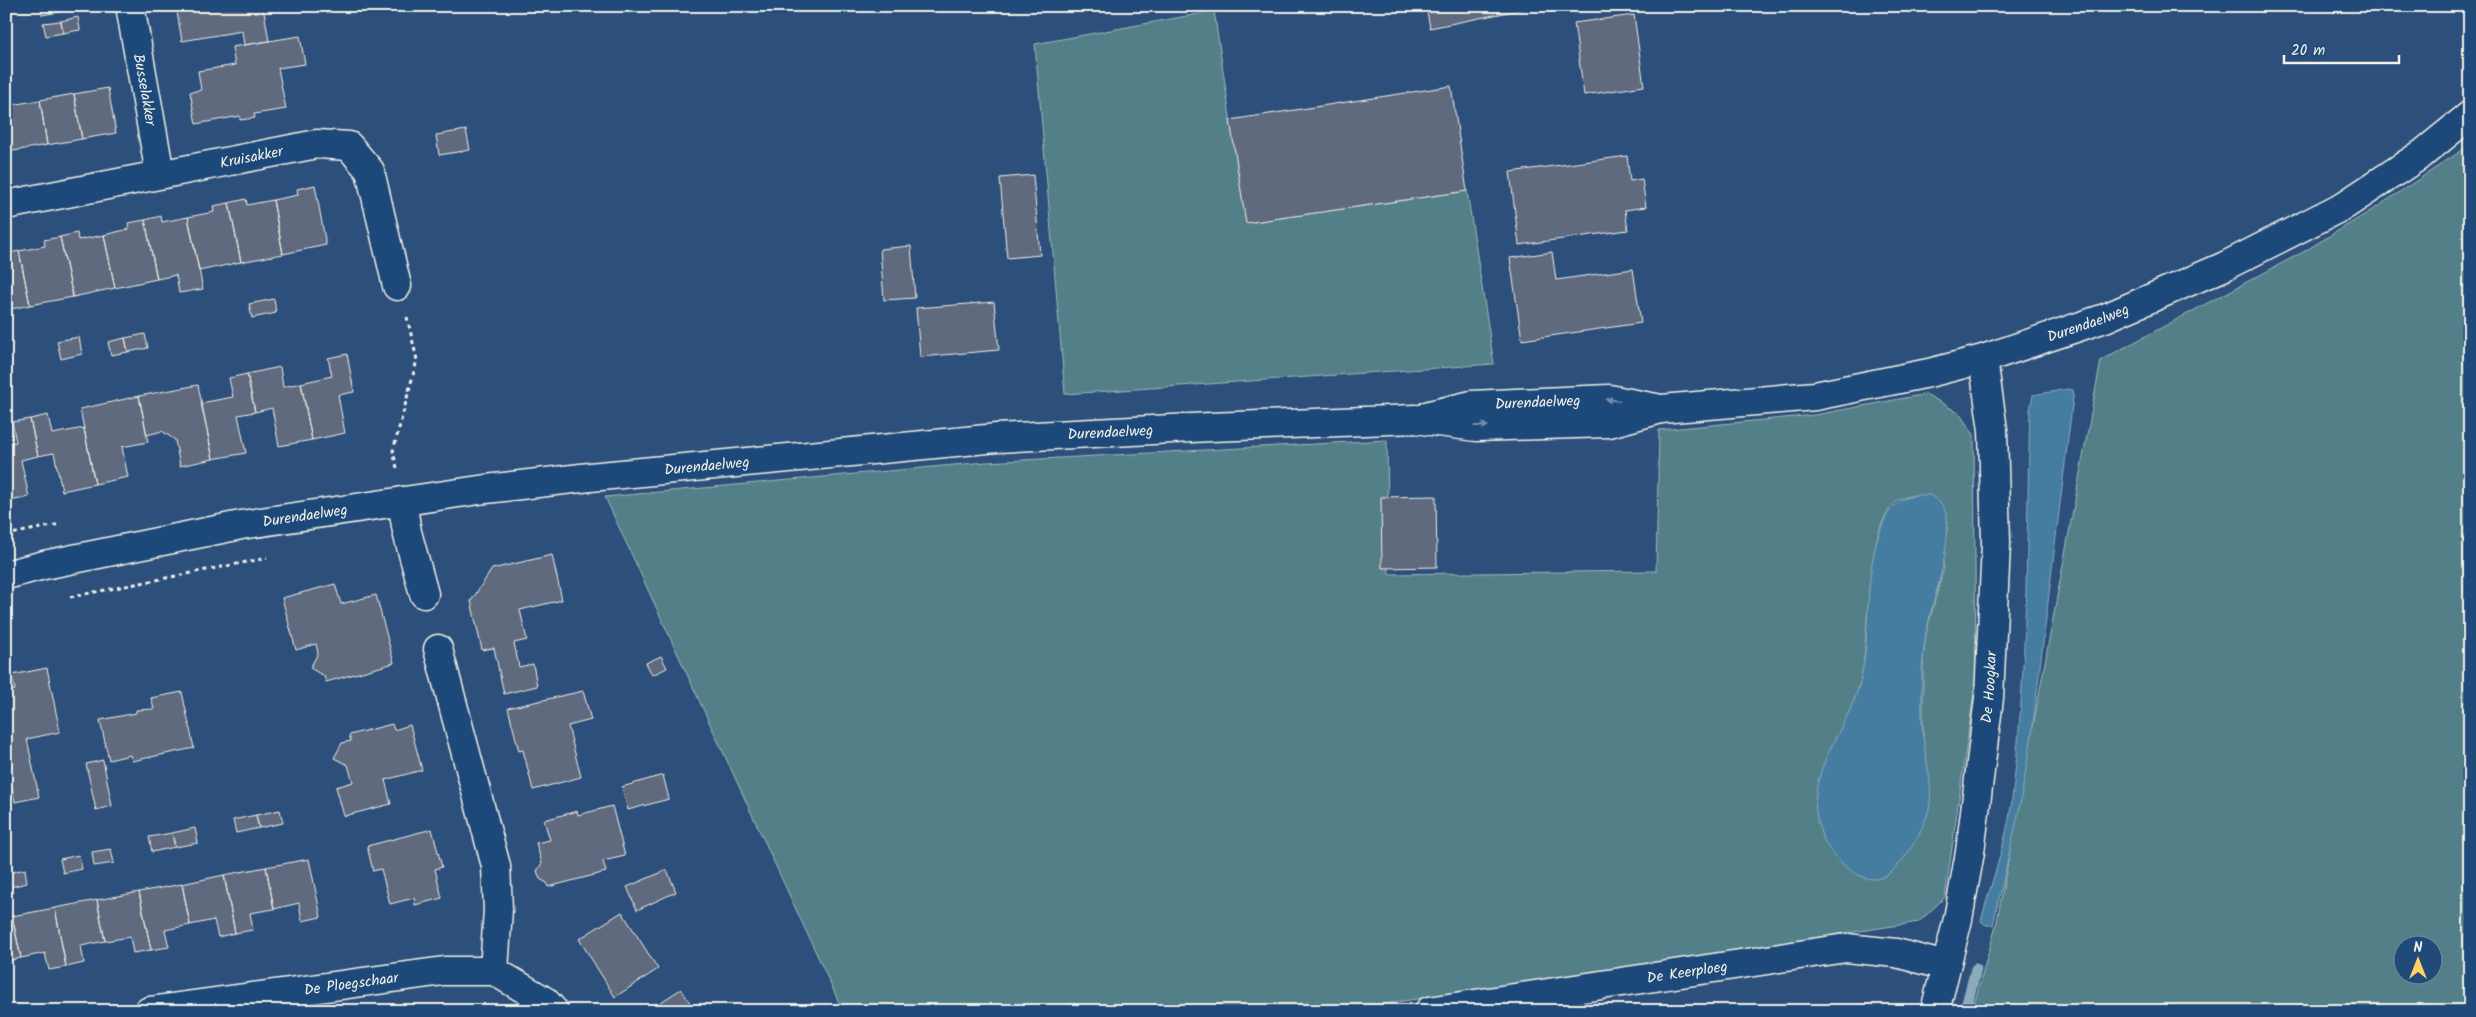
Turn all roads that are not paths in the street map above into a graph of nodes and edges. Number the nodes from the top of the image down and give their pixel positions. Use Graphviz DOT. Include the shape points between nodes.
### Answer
graph roads {
  1 [pos="130,6"];
  2 [pos="2470,115"];
  3 [pos="160,174"];
  4 [pos="6,205"];
  5 [pos="397,286"];
  6 [pos="1983,359"];
  7 [pos="402,501"];
  8 [pos="6,575"];
  9 [pos="424,594"];
  10 [pos="438,648"];
  11 [pos="1946,966"];
  12 [pos="494,970"];
  13 [pos="149,1011"];
  14 [pos="554,1011"];
  15 [pos="1429,1011"];
  16 [pos="1935,1011"];
  1 -- 3 [label="street, Busselakker"];
  2 -- 6 [label="street, Durendaelweg" via="2422,154 2345,204 2224,266 2105,318"];
  3 -- 4 [label="street, Kruisakker"];
  3 -- 5 [label="street, Kruisakker" via="317,144 349,146 370,171"];
  6 -- 7 [label="street, Durendaelweg" via="1816,396 1661,409 1609,423 1476,427 1415,419 997,438 590,477"];
  6 -- 11 [label="street, De Hoogkar" via="1993,430 1995,605 1989,698 1970,852"];
  7 -- 8 [label="street, Durendaelweg" via="241,525"];
  7 -- 9 [label="street"];
  10 -- 12 [label="street" via="496,866 498,909"];
  11 -- 15 [label="street, De Keerploeg" via="1896,953 1846,948"];
  11 -- 16 [label="street, De Hoogkar"];
  12 -- 13 [label="street, De Ploegschaar" via="444,970"];
  12 -- 14 [label="street" via="545,1001"];
}
